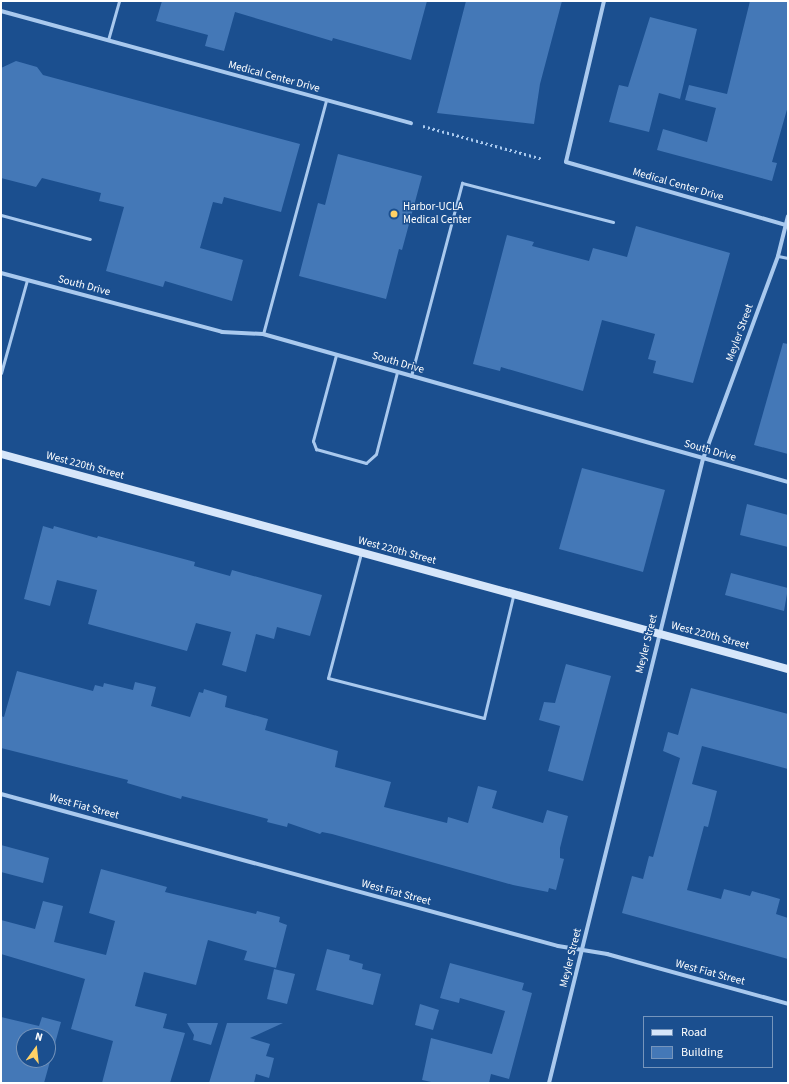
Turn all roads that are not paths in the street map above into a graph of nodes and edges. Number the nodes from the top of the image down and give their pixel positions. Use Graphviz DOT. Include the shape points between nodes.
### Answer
graph roads {
  1 [pos="119,1"];
  2 [pos="604,1"];
  3 [pos="1,11"];
  4 [pos="108,40"];
  5 [pos="326,100"];
  6 [pos="411,123"];
  7 [pos="1,215"];
  8 [pos="788,216"];
  9 [pos="613,222"];
  10 [pos="786,225"];
  11 [pos="90,239"];
  12 [pos="778,256"];
  13 [pos="788,258"];
  14 [pos="1,273"];
  15 [pos="27,280"];
  16 [pos="263,334"];
  17 [pos="336,355"];
  18 [pos="397,372"];
  19 [pos="1,373"];
  20 [pos="411,376"];
  21 [pos="1,454"];
  22 [pos="703,459"];
  23 [pos="788,482"];
  24 [pos="361,552"];
  25 [pos="513,594"];
  26 [pos="659,633"];
  27 [pos="788,669"];
  28 [pos="1,794"];
  29 [pos="582,950"];
  30 [pos="788,1004"];
  31 [pos="549,1083"];
  1 -- 4 [label="lane"];
  2 -- 10 [label="street, Medical Center Drive" via="566,162"];
  3 -- 4 [label="street, Medical Center Drive"];
  4 -- 5 [label="street, Medical Center Drive"];
  5 -- 6 [label="street, Medical Center Drive"];
  5 -- 16 [label="lane"];
  7 -- 11 [label="lane"];
  8 -- 10 [label="street, Meyler Street"];
  9 -- 20 [label="lane" via="462,183"];
  10 -- 12 [label="street, Meyler Street"];
  12 -- 13 [label="lane"];
  12 -- 22 [label="street, Meyler Street"];
  14 -- 15 [label="street, South Drive"];
  15 -- 16 [label="street, South Drive" via="222,332"];
  15 -- 19 [label="lane"];
  16 -- 17 [label="street, South Drive"];
  17 -- 18 [label="street, South Drive"];
  17 -- 18 [label="lane" via="313,440 316,449 366,463 376,454"];
  18 -- 20 [label="street, South Drive"];
  20 -- 22 [label="street, South Drive"];
  21 -- 24 [label="street, West 220th Street"];
  22 -- 23 [label="street, South Drive"];
  22 -- 26 [label="street, Meyler Street"];
  24 -- 25 [label="street, West 220th Street"];
  24 -- 25 [label="lane" via="328,678 484,718"];
  25 -- 26 [label="street, West 220th Street"];
  26 -- 27 [label="street, West 220th Street"];
  26 -- 29 [label="street, Meyler Street"];
  28 -- 29 [label="street, West Fiat Street" via="558,946"];
  29 -- 30 [label="street, West Fiat Street" via="606,954"];
  29 -- 31 [label="street, Meyler Street"];
}
